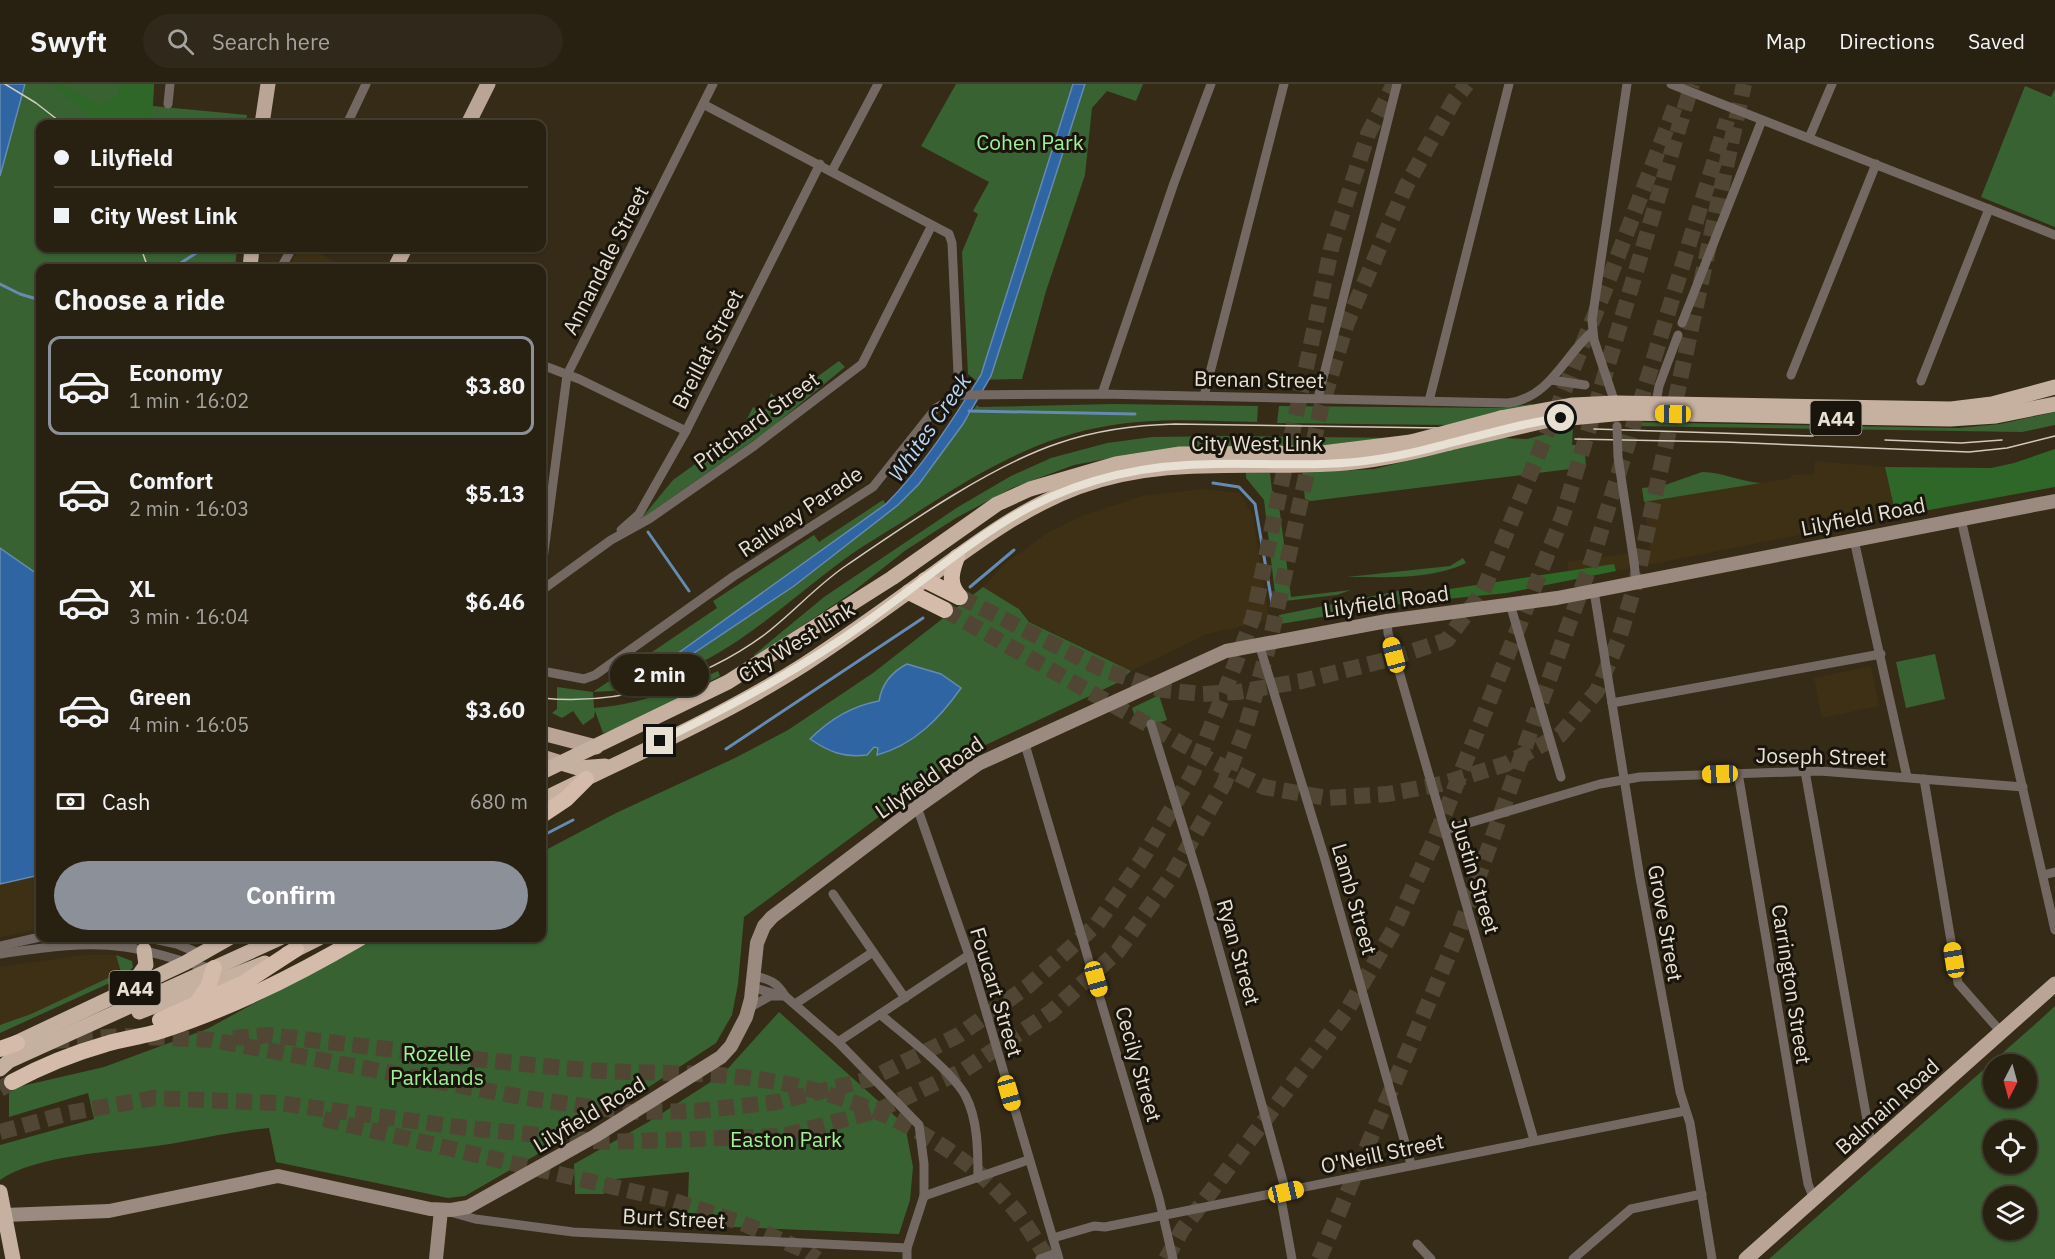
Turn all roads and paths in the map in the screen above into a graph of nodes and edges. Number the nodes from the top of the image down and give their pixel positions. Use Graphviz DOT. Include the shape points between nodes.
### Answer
graph roads {
  1 [pos="170,84"];
  2 [pos="262,84"];
  3 [pos="268,84"];
  4 [pos="366,84"];
  5 [pos="488,84"];
  6 [pos="713,84"];
  7 [pos="878,84"];
  8 [pos="1211,84"];
  9 [pos="1284,84"];
  10 [pos="1397,84"];
  11 [pos="1509,84"];
  12 [pos="1627,84"];
  13 [pos="1671,84"];
  14 [pos="1832,84"];
  15 [pos="264,102"];
  16 [pos="168,104"];
  17 [pos="703,104"];
  18 [pos="262,120"];
  19 [pos="349,120"];
  20 [pos="470,120"];
  21 [pos="1762,120"];
  22 [pos="1809,138"];
  23 [pos="820,164"];
  24 [pos="1876,164"];
  25 [pos="832,171"];
  26 [pos="1989,208"];
  27 [pos="932,225"];
  28 [pos="2055,234"];
  29 [pos="1682,323"];
  30 [pos="1592,332"];
  31 [pos="1678,335"];
  32 [pos="546,367"];
  33 [pos="567,375"];
  34 [pos="1791,375"];
  35 [pos="1551,380"];
  36 [pos="1921,381"];
  37 [pos="1586,385"];
  38 [pos="2055,387"];
  39 [pos="1102,394"];
  40 [pos="963,395"];
  41 [pos="1204,396"];
  42 [pos="1318,398"];
  43 [pos="1429,401"];
  44 [pos="1656,403"];
  45 [pos="2055,404"];
  46 [pos="1616,414"];
  47 [pos="686,431"];
  48 [pos="546,497"];
  49 [pos="2055,501"];
  50 [pos="1961,519"];
  51 [pos="611,540"];
  52 [pos="1854,540"];
  53 [pos="957,557"];
  54 [pos="904,578"];
  55 [pos="925,580"];
  56 [pos="1636,581"];
  57 [pos="546,587"];
  58 [pos="1594,591"];
  59 [pos="1510,604"];
  60 [pos="945,610"];
  61 [pos="1387,621"];
  62 [pos="1259,644"];
  63 [pos="1881,654"];
  64 [pos="546,671"];
  65 [pos="1612,703"];
  66 [pos="1151,724"];
  67 [pos="546,734"];
  68 [pos="1024,741"];
  69 [pos="597,747"];
  70 [pos="552,760"];
  71 [pos="619,762"];
  72 [pos="1805,771"];
  73 [pos="1738,773"];
  74 [pos="1561,777"];
  75 [pos="1908,777"];
  76 [pos="1624,778"];
  77 [pos="586,779"];
  78 [pos="1923,779"];
  79 [pos="2023,787"];
  80 [pos="546,799"];
  81 [pos="917,807"];
  82 [pos="546,812"];
  83 [pos="1445,830"];
  84 [pos="2055,872"];
  85 [pos="2043,875"];
  86 [pos="832,894"];
  87 [pos="2055,930"];
  88 [pos="36,939"];
  89 [pos="222,942"];
  90 [pos="271,942"];
  91 [pos="311,942"];
  92 [pos="352,942"];
  93 [pos="146,944"];
  94 [pos="0,946"];
  95 [pos="296,949"];
  96 [pos="873,952"];
  97 [pos="202,953"];
  98 [pos="0,954"];
  99 [pos="969,955"];
  100 [pos="185,963"];
  101 [pos="214,969"];
  102 [pos="753,981"];
  103 [pos="2055,984"];
  104 [pos="208,987"];
  105 [pos="129,991"];
  106 [pos="781,995"];
  107 [pos="905,998"];
  108 [pos="795,1004"];
  109 [pos="193,1007"];
  110 [pos="749,1008"];
  111 [pos="880,1014"];
  112 [pos="90,1024"];
  113 [pos="2001,1032"];
  114 [pos="838,1042"];
  115 [pos="17,1043"];
  116 [pos="108,1043"];
  117 [pos="0,1050"];
  118 [pos="0,1069"];
  119 [pos="12,1082"];
  120 [pos="1685,1111"];
  121 [pos="1534,1140"];
  122 [pos="1872,1148"];
  123 [pos="1028,1160"];
  124 [pos="1411,1164"];
  125 [pos="978,1178"];
  126 [pos="0,1192"];
  127 [pos="1283,1192"];
  128 [pos="1702,1194"];
  129 [pos="924,1196"];
  130 [pos="1814,1199"];
  131 [pos="441,1210"];
  132 [pos="1163,1214"];
  133 [pos="4,1215"];
  134 [pos="1053,1238"];
  135 [pos="1417,1244"];
  136 [pos="907,1248"];
  137 [pos="1058,1256"];
  138 [pos="13,1259"];
  139 [pos="436,1259"];
  140 [pos="907,1259"];
  141 [pos="1040,1259"];
  142 [pos="1173,1259"];
  143 [pos="1292,1259"];
  144 [pos="1431,1259"];
  145 [pos="1573,1259"];
  146 [pos="1713,1259"];
  147 [pos="1746,1259"];
  1 -- 16 [label="street"];
  2 -- 15 [label="main road"];
  3 -- 15 [label="main road"];
  4 -- 19 [label="street"];
  5 -- 20 [label="main road"];
  6 -- 17 [label="street, Annandale Street"];
  7 -- 25 [label="street"];
  8 -- 39 [label="street"];
  9 -- 41 [label="street"];
  10 -- 42 [label="street"];
  11 -- 43 [label="street"];
  12 -- 30 [label="street"];
  13 -- 21 [label="street"];
  14 -- 22 [label="street"];
  15 -- 18 [label="main road"];
  17 -- 23 [label="street"];
  17 -- 33 [label="street, Annandale Street"];
  21 -- 22 [label="street"];
  21 -- 29 [label="street"];
  22 -- 24 [label="street"];
  23 -- 25 [label="street"];
  23 -- 47 [label="street, Breillat Street"];
  24 -- 26 [label="street"];
  24 -- 34 [label="street"];
  25 -- 27 [label="street"];
  26 -- 28 [label="street"];
  26 -- 36 [label="street"];
  27 -- 40 [label="street" via="949,234 952,243"];
  27 -- 51 [label="street, Pritchard Street" via="862,364 754,446 649,519"];
  30 -- 35 [label="street, Brenan Street"];
  30 -- 46 [label="street"];
  31 -- 44 [label="street"];
  32 -- 33 [label="street"];
  33 -- 47 [label="street"];
  33 -- 48 [label="street, Annandale Street"];
  35 -- 37 [label="street"];
  35 -- 43 [label="street, Brenan Street" via="1519,401"];
  38 -- 44 [label="highway, City West Link / A44" via="1992,404 1951,409"];
  39 -- 40 [label="street, Brenan Street"];
  39 -- 41 [label="street, Brenan Street"];
  40 -- 64 [label="street, Railway Parade" via="936,408 873,487 734,576 595,675 584,679"];
  41 -- 42 [label="street, Brenan Street"];
  42 -- 43 [label="street, Brenan Street"];
  44 -- 46 [label="highway, City West Link / A44"];
  45 -- 46 [label="highway, City West Link / A44" via="1996,416 1950,419"];
  46 -- 53 [label="highway, City West Link / A44, bridge" via="1549,420 1397,456 1332,464 1205,464 1133,471 1078,487 1031,507"];
  46 -- 54 [label="highway, City West Link / A44, bridge" via="1573,405 1501,418 1411,442 1322,453 1180,454 1086,471 997,504"];
  46 -- 56 [label="street, bridge" via="1618,457"];
  47 -- 51 [label="street, Breillat Street" via="639,514"];
  49 -- 50 [label="main road, Lilyfield Road"];
  50 -- 52 [label="main road, Lilyfield Road"];
  50 -- 79 [label="street"];
  51 -- 57 [label="street, Pritchard Street"];
  52 -- 56 [label="main road, Lilyfield Road"];
  52 -- 63 [label="street"];
  53 -- 55 [label="highway, City West Link / A44"];
  53 -- 55 [label="highway" via="951,580 952,589 960,597"];
  54 -- 55 [label="highway, City West Link / A44"];
  54 -- 60 [label="highway"];
  54 -- 69 [label="highway, City West Link / A44" via="728,682"];
  54 -- 71 [label="highway, City West Link / A44" via="774,683"];
  56 -- 58 [label="main road, Lilyfield Road"];
  58 -- 59 [label="main road, Lilyfield Road"];
  58 -- 65 [label="street, Grove Street"];
  59 -- 61 [label="main road, Lilyfield Road"];
  59 -- 74 [label="street"];
  61 -- 62 [label="main road, Lilyfield Road"];
  61 -- 83 [label="street, Justin Street"];
  62 -- 68 [label="main road, Lilyfield Road" via="1215,655"];
  62 -- 124 [label="street, Lamb Street"];
  63 -- 65 [label="street"];
  63 -- 75 [label="street"];
  65 -- 76 [label="street, Grove Street"];
  66 -- 127 [label="street, Ryan Street" via="1203,892"];
  67 -- 69 [label="main road"];
  68 -- 81 [label="main road, Lilyfield Road" via="978,764"];
  68 -- 132 [label="street, Cecily Street"];
  69 -- 70 [label="highway, City West Link / A44"];
  70 -- 71 [label="highway" via="578,768"];
  71 -- 77 [label="highway, City West Link / A44"];
  72 -- 73 [label="street, Joseph Street"];
  72 -- 75 [label="street, Joseph Street"];
  72 -- 122 [label="street"];
  73 -- 76 [label="street, Joseph Street"];
  73 -- 130 [label="street, Carrington Street" via="1796,1116"];
  75 -- 78 [label="street, Joseph Street"];
  76 -- 83 [label="street, Joseph Street"];
  76 -- 120 [label="street, Grove Street"];
  77 -- 80 [label="highway, City West Link"];
  77 -- 82 [label="highway" via="567,799"];
  78 -- 79 [label="street, Joseph Street"];
  78 -- 113 [label="street" via="1958,983"];
  79 -- 85 [label="street"];
  81 -- 99 [label="street, Foucart Street"];
  81 -- 102 [label="main road, Lilyfield Road" via="772,917 757,943"];
  83 -- 121 [label="street, Justin Street"];
  84 -- 85 [label="street"];
  85 -- 87 [label="street"];
  86 -- 96 [label="street"];
  88 -- 94 [label="street"];
  89 -- 97 [label="highway, A44"];
  90 -- 101 [label="highway"];
  91 -- 95 [label="highway"];
  92 -- 116 [label="highway" via="225,1007 158,1032"];
  93 -- 97 [label="street"];
  93 -- 98 [label="street" via="78,945"];
  93 -- 100 [label="street"];
  93 -- 105 [label="highway" via="146,965"];
  95 -- 104 [label="highway"];
  95 -- 109 [label="highway" via="244,983"];
  96 -- 107 [label="street"];
  96 -- 108 [label="street"];
  97 -- 100 [label="highway, A44"];
  97 -- 101 [label="street"];
  99 -- 107 [label="street"];
  99 -- 123 [label="street, Foucart Street"];
  100 -- 101 [label="street"];
  100 -- 105 [label="highway, A44"];
  101 -- 104 [label="highway"];
  101 -- 112 [label="highway"];
  102 -- 106 [label="street"];
  102 -- 110 [label="main road, Lilyfield Road"];
  103 -- 113 [label="main road, Balmain Road"];
  104 -- 109 [label="highway"];
  104 -- 112 [label="highway" via="118,1019"];
  105 -- 115 [label="highway, A44"];
  106 -- 108 [label="street"];
  106 -- 110 [label="street" via="770,996"];
  107 -- 111 [label="street"];
  108 -- 114 [label="street"];
  109 -- 116 [label="highway"];
  110 -- 131 [label="main road, Lilyfield Road" via="731,1046 705,1068 478,1202 458,1210"];
  111 -- 114 [label="street"];
  111 -- 125 [label="street" via="953,1079 965,1096 978,1142"];
  112 -- 118 [label="highway" via="9,1061"];
  113 -- 122 [label="main road, Balmain Road"];
  114 -- 129 [label="street" via="919,1125"];
  115 -- 117 [label="highway"];
  116 -- 119 [label="highway"];
  120 -- 121 [label="street, O'Neill Street"];
  120 -- 128 [label="street, Grove Street"];
  121 -- 124 [label="street, O'Neill Street"];
  122 -- 130 [label="main road, Balmain Road"];
  123 -- 125 [label="street"];
  123 -- 134 [label="street, Foucart Street"];
  124 -- 127 [label="street, O'Neill Street"];
  125 -- 129 [label="street"];
  126 -- 133 [label="highway"];
  127 -- 132 [label="street, O'Neill Street"];
  127 -- 143 [label="street, Ryan Street"];
  128 -- 145 [label="street" via="1631,1209"];
  128 -- 146 [label="street, Grove Street"];
  129 -- 136 [label="street"];
  130 -- 147 [label="main road, Balmain Road"];
  131 -- 133 [label="main road, Lilyfield Road" via="278,1176 109,1211"];
  131 -- 136 [label="street, Burt Street" via="476,1219 573,1232"];
  131 -- 139 [label="main road"];
  132 -- 134 [label="street, O'Neill Street"];
  132 -- 142 [label="street, Cecily Street"];
  133 -- 138 [label="highway"];
  134 -- 137 [label="street, Foucart Street"];
  135 -- 144 [label="street"];
  136 -- 140 [label="street"];
  137 -- 141 [label="street"];
}
